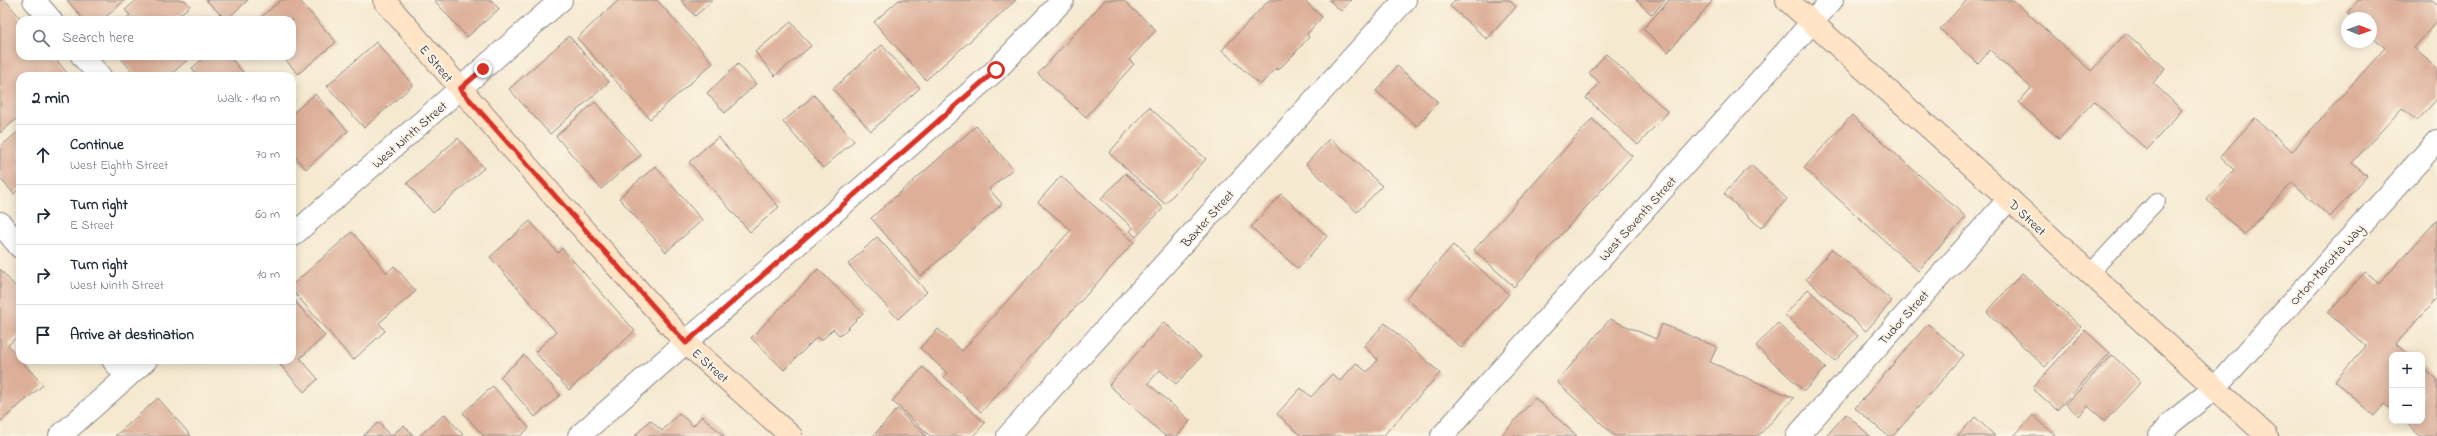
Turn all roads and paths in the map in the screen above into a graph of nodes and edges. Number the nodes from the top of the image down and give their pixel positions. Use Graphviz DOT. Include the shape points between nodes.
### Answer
graph roads {
  1 [pos="34,0"];
  2 [pos="384,0"];
  3 [pos="561,0"];
  4 [pos="1063,0"];
  5 [pos="1405,0"];
  6 [pos="1787,0"];
  7 [pos="1832,0"];
  8 [pos="48,16"];
  9 [pos="1812,23"];
  10 [pos="86,60"];
  11 [pos="96,72"];
  12 [pos="460,89"];
  13 [pos="2437,140"];
  14 [pos="2009,199"];
  15 [pos="2157,201"];
  16 [pos="0,223"];
  17 [pos="296,232"];
  18 [pos="16,242"];
  19 [pos="2089,274"];
  20 [pos="686,343"];
  21 [pos="133,364"];
  22 [pos="120,368"];
  23 [pos="2215,388"];
  24 [pos="60,436"];
  25 [pos="579,436"];
  26 [pos="790,436"];
  27 [pos="1008,436"];
  28 [pos="1442,436"];
  29 [pos="1798,436"];
  30 [pos="2160,436"];
  31 [pos="2268,436"];
  1 -- 8 [label="street"];
  2 -- 12 [label="main road, E Street"];
  3 -- 12 [label="street, West Ninth Street"];
  4 -- 20 [label="street" via="996,70"];
  5 -- 27 [label="street, Baxter Street"];
  6 -- 9 [label="main road, D Street"];
  7 -- 9 [label="street, West Seventh Street"];
  9 -- 14 [label="main road, D Street"];
  9 -- 28 [label="street, West Seventh Street"];
  10 -- 11 [label="street"];
  12 -- 17 [label="street, West Ninth Street"];
  12 -- 20 [label="main road, E Street"];
  13 -- 23 [label="street, Orton-Marotta Way"];
  14 -- 19 [label="main road, D Street"];
  14 -- 29 [label="street, Tudor Street"];
  15 -- 19 [label="lane"];
  16 -- 18 [label="street"];
  19 -- 23 [label="main road, D Street"];
  20 -- 25 [label="street"];
  20 -- 26 [label="main road, E Street"];
  21 -- 22 [label="street"];
  22 -- 24 [label="street"];
  23 -- 30 [label="street, Orton-Marotta Way" via="2171,423"];
  23 -- 31 [label="main road, D Street"];
}
